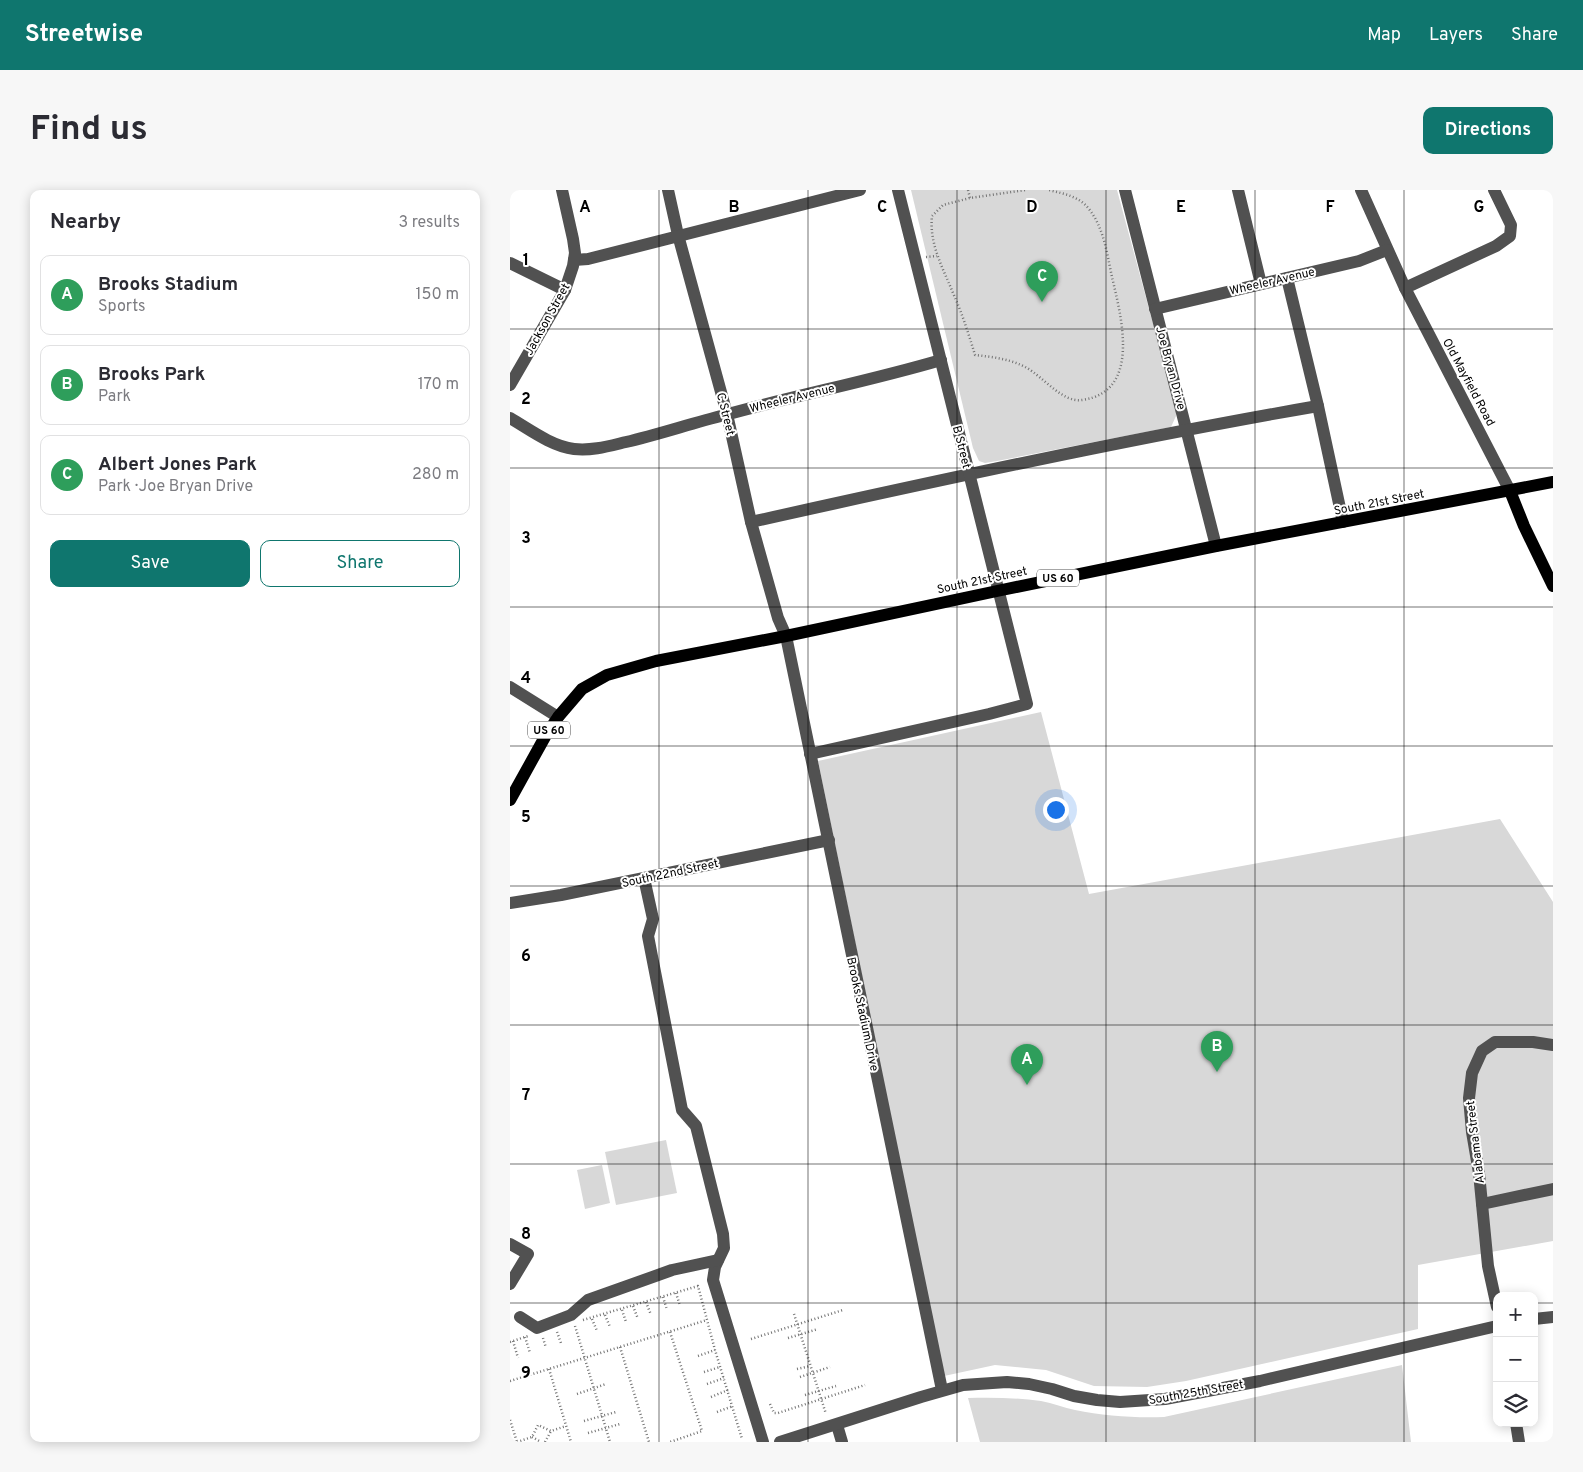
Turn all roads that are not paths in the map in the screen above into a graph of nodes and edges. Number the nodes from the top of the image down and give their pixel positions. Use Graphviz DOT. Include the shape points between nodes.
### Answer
graph roads {
  1 [pos="562,190"];
  2 [pos="668,190"];
  3 [pos="860,190"];
  4 [pos="898,190"];
  5 [pos="1125,190"];
  6 [pos="1238,190"];
  7 [pos="1361,190"];
  8 [pos="1494,190"];
  9 [pos="678,235"];
  10 [pos="1387,250"];
  11 [pos="574,260"];
  12 [pos="510,263"];
  13 [pos="1287,278"];
  14 [pos="1262,284"];
  15 [pos="1405,288"];
  16 [pos="565,290"];
  17 [pos="1155,309"];
  18 [pos="941,360"];
  19 [pos="510,385"];
  20 [pos="1318,406"];
  21 [pos="726,414"];
  22 [pos="510,418"];
  23 [pos="1187,429"];
  24 [pos="969,473"];
  25 [pos="1553,482"];
  26 [pos="1510,490"];
  27 [pos="751,522"];
  28 [pos="1343,522"];
  29 [pos="1216,546"];
  30 [pos="1553,586"];
  31 [pos="998,590"];
  32 [pos="786,636"];
  33 [pos="510,687"];
  34 [pos="558,717"];
  35 [pos="810,754"];
  36 [pos="510,800"];
  37 [pos="829,840"];
  38 [pos="644,878"];
  39 [pos="510,903"];
  40 [pos="1553,1045"];
  41 [pos="1553,1189"];
  42 [pos="1482,1204"];
  43 [pos="510,1244"];
  44 [pos="718,1260"];
  45 [pos="510,1284"];
  46 [pos="1494,1292"];
  47 [pos="520,1317"];
  48 [pos="1553,1317"];
  49 [pos="1538,1319"];
  50 [pos="1493,1327"];
  51 [pos="942,1390"];
  52 [pos="837,1424"];
  53 [pos="1517,1427"];
  54 [pos="763,1442"];
  55 [pos="780,1442"];
  56 [pos="842,1442"];
  57 [pos="1519,1442"];
  1 -- 11 [label="street, Jackson Street" via="573,239"];
  2 -- 9 [label="street, C Street"];
  3 -- 9 [label="street"];
  4 -- 18 [label="street, B Street"];
  5 -- 17 [label="street, Joe Bryan Drive"];
  6 -- 14 [label="street"];
  7 -- 10 [label="street, Old Mayfield Road"];
  8 -- 15 [label="street" via="1510,226 1510,236 1496,246"];
  9 -- 11 [label="street"];
  9 -- 21 [label="street, C Street"];
  10 -- 13 [label="street, Wheeler Avenue" via="1359,261"];
  10 -- 15 [label="street, Old Mayfield Road"];
  11 -- 16 [label="street, Jackson Street"];
  12 -- 16 [label="street"];
  13 -- 14 [label="street, Wheeler Avenue"];
  13 -- 20 [label="street"];
  14 -- 17 [label="street, Wheeler Avenue"];
  15 -- 26 [label="street, Old Mayfield Road"];
  16 -- 19 [label="street, Jackson Street"];
  17 -- 23 [label="street, Joe Bryan Drive"];
  18 -- 21 [label="street, Wheeler Avenue"];
  18 -- 24 [label="street, B Street"];
  20 -- 23 [label="street"];
  20 -- 28 [label="street"];
  21 -- 22 [label="street, Wheeler Avenue" via="588,450 558,444"];
  21 -- 27 [label="street, C Street"];
  23 -- 24 [label="street"];
  23 -- 29 [label="street, Joe Bryan Drive"];
  24 -- 27 [label="street"];
  24 -- 31 [label="street, B Street"];
  25 -- 26 [label="main road, US 60"];
  26 -- 28 [label="main road, South 21st Street / US 60"];
  26 -- 30 [label="main road, Old Mayfield Road"];
  27 -- 32 [label="street, C Street"];
  28 -- 29 [label="main road, South 21st Street / US 60"];
  29 -- 31 [label="main road, South 21st Street / US 60"];
  31 -- 32 [label="main road, South 21st Street / US 60"];
  31 -- 35 [label="street, B Street" via="1027,704"];
  32 -- 34 [label="main road, South 21st Street / US 60" via="656,661 607,674 582,689"];
  32 -- 35 [label="street, Brooks Stadium Drive"];
  33 -- 34 [label="street"];
  34 -- 36 [label="main road, US 60"];
  35 -- 37 [label="street, Brooks Stadium Drive"];
  37 -- 38 [label="street, South 22nd Street"];
  37 -- 51 [label="street, Brooks Stadium Drive"];
  38 -- 39 [label="street, South 22nd Street"];
  38 -- 44 [label="street" via="653,920 648,936 682,1110 696,1126 723,1234 724,1248"];
  40 -- 42 [label="street, Alabama Street" via="1495,1042 1482,1051 1472,1073 1469,1098"];
  41 -- 42 [label="street"];
  42 -- 46 [label="street, Alabama Street"];
  43 -- 45 [label="street" via="528,1254"];
  44 -- 47 [label="street" via="672,1270 588,1300 571,1316 537,1328"];
  44 -- 54 [label="street" via="713,1280"];
  48 -- 49 [label="street"];
  50 -- 51 [label="street, South 25th Street" via="1165,1399 1097,1400 1029,1384 1006,1382 984,1382"];
  51 -- 52 [label="street, South 25th Street"];
  52 -- 55 [label="street, South 25th Street"];
  52 -- 56 [label="street"];
  53 -- 57 [label="street"];
}
